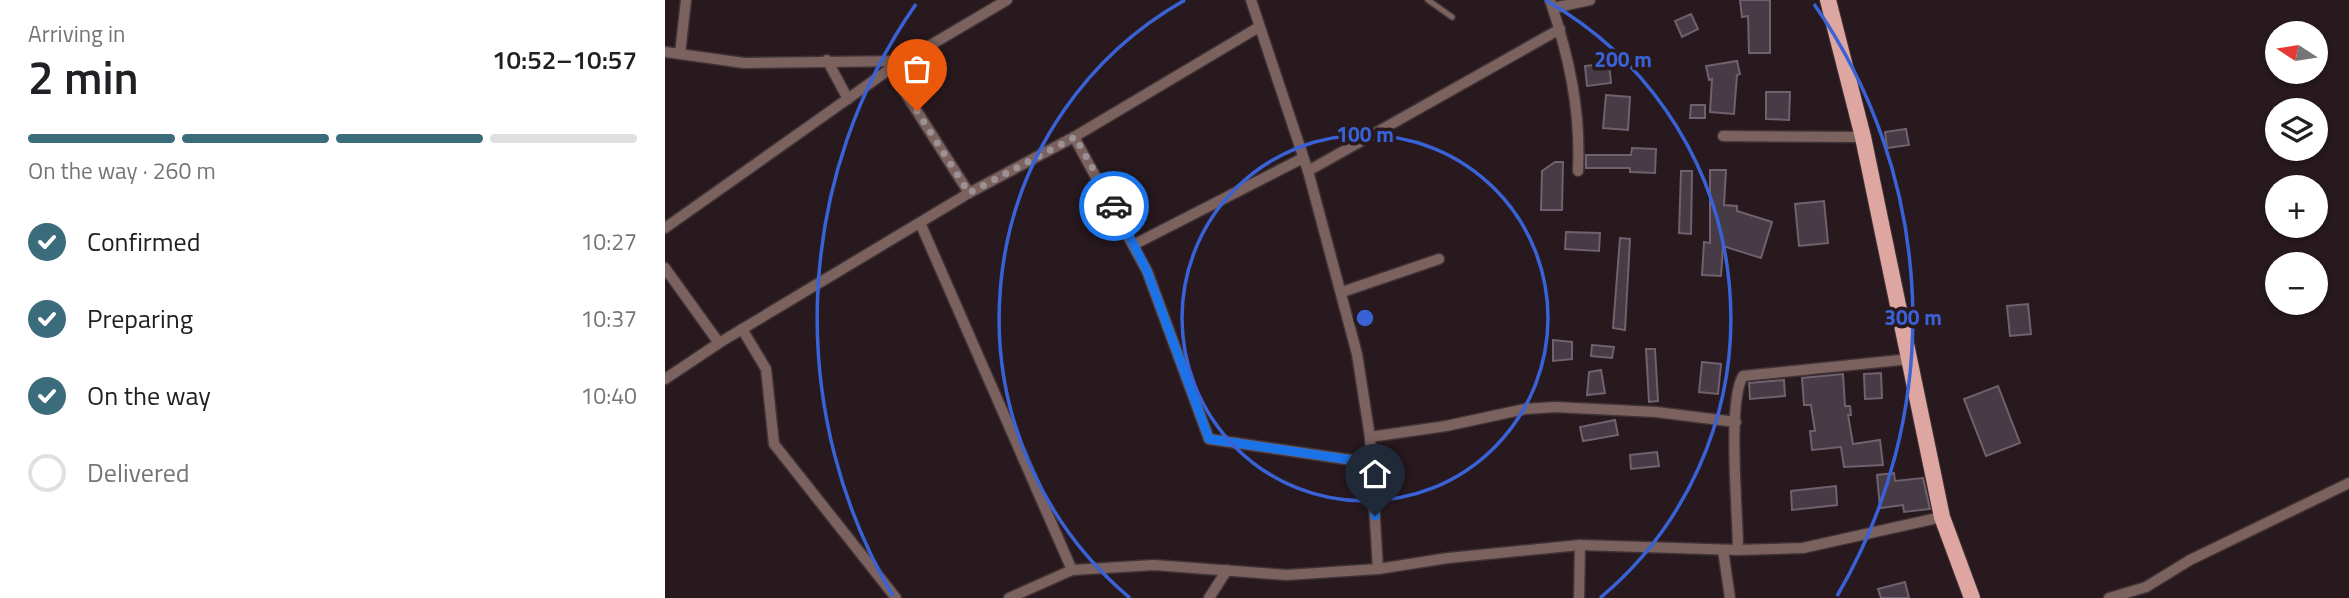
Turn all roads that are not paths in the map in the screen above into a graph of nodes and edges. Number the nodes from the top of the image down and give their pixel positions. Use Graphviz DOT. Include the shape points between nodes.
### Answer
graph roads {
  1 [pos="686,0"];
  2 [pos="1007,0"];
  3 [pos="1251,0"];
  4 [pos="1428,0"];
  5 [pos="1590,0"];
  6 [pos="1828,0"];
  7 [pos="1551,4"];
  8 [pos="1452,17"];
  9 [pos="1259,27"];
  10 [pos="1560,29"];
  11 [pos="665,52"];
  12 [pos="680,54"];
  13 [pos="827,60"];
  14 [pos="905,61"];
  15 [pos="890,69"];
  16 [pos="848,99"];
  17 [pos="1723,136"];
  18 [pos="1075,137"];
  19 [pos="1863,137"];
  20 [pos="1303,158"];
  21 [pos="1308,171"];
  22 [pos="1578,171"];
  23 [pos="969,193"];
  24 [pos="921,225"];
  25 [pos="665,228"];
  26 [pos="1135,244"];
  27 [pos="1439,259"];
  28 [pos="665,268"];
  29 [pos="1342,292"];
  30 [pos="743,329"];
  31 [pos="719,343"];
  32 [pos="1910,359"];
  33 [pos="665,379"];
  34 [pos="1736,422"];
  35 [pos="1370,437"];
  36 [pos="1372,463"];
  37 [pos="2349,483"];
  38 [pos="1942,517"];
  39 [pos="1580,545"];
  40 [pos="1723,550"];
  41 [pos="1738,550"];
  42 [pos="1378,569"];
  43 [pos="1072,570"];
  44 [pos="1227,570"];
  45 [pos="896,598"];
  46 [pos="1009,598"];
  47 [pos="1209,598"];
  48 [pos="1579,598"];
  49 [pos="1730,598"];
  50 [pos="1972,598"];
  51 [pos="2109,598"];
  1 -- 12 [label="street"];
  2 -- 14 [label="street"];
  3 -- 9 [label="street"];
  4 -- 8 [label="lane"];
  5 -- 7 [label="street"];
  6 -- 19 [label="main road"];
  7 -- 10 [label="street"];
  9 -- 18 [label="street"];
  9 -- 20 [label="street"];
  10 -- 21 [label="street"];
  10 -- 22 [label="street" via="1575,90"];
  11 -- 12 [label="street"];
  12 -- 13 [label="street" via="744,63"];
  13 -- 14 [label="street"];
  13 -- 16 [label="street"];
  14 -- 15 [label="street"];
  15 -- 16 [label="street"];
  15 -- 23 [label="street"];
  16 -- 25 [label="street"];
  17 -- 19 [label="street"];
  18 -- 23 [label="street"];
  18 -- 26 [label="street"];
  19 -- 32 [label="main road"];
  20 -- 21 [label="street"];
  20 -- 26 [label="street"];
  21 -- 29 [label="street"];
  23 -- 24 [label="street"];
  24 -- 30 [label="street"];
  24 -- 43 [label="street"];
  26 -- 36 [label="street" via="1209,439"];
  27 -- 29 [label="street"];
  28 -- 31 [label="street"];
  29 -- 35 [label="street"];
  30 -- 31 [label="street"];
  30 -- 45 [label="street" via="766,369 773,444"];
  31 -- 33 [label="street"];
  32 -- 34 [label="street" via="1743,376"];
  32 -- 38 [label="main road"];
  34 -- 35 [label="street" via="1555,407"];
  34 -- 41 [label="street"];
  35 -- 36 [label="street"];
  36 -- 42 [label="street"];
  37 -- 51 [label="street" via="2190,560 2146,587"];
  38 -- 41 [label="street" via="1803,548"];
  38 -- 50 [label="main road"];
  39 -- 40 [label="street"];
  39 -- 42 [label="street"];
  39 -- 48 [label="street"];
  40 -- 41 [label="street"];
  40 -- 49 [label="street"];
  42 -- 44 [label="street" via="1287,575"];
  43 -- 44 [label="street" via="1154,565"];
  43 -- 46 [label="street"];
  44 -- 47 [label="street"];
}
